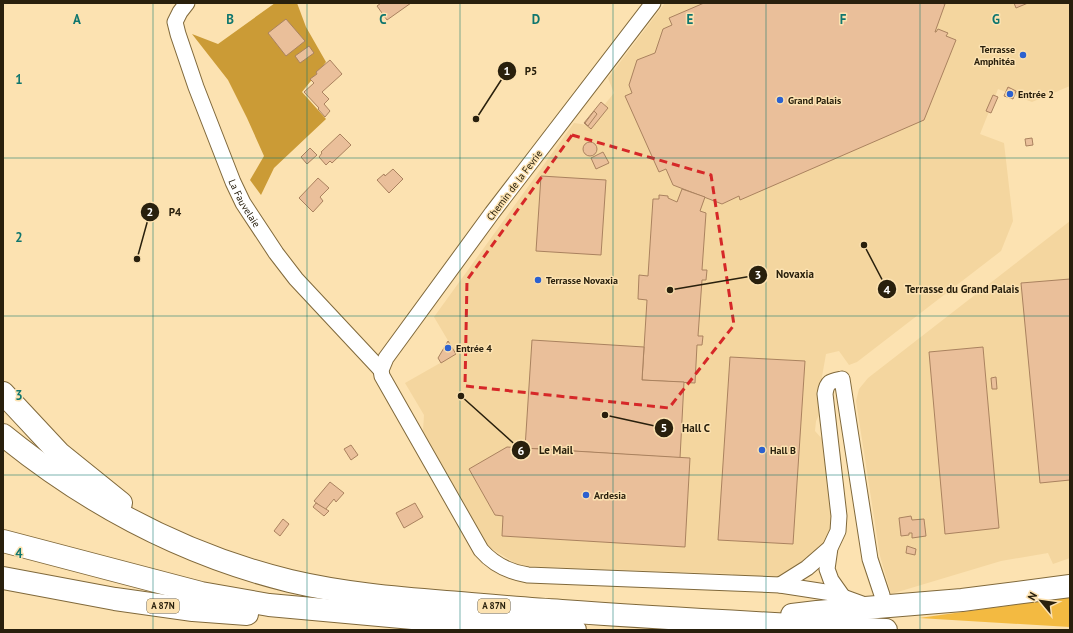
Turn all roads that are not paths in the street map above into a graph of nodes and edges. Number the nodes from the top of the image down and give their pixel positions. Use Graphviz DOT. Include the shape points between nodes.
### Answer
graph roads {
  1 [pos="187,3"];
  2 [pos="653,3"];
  3 [pos="381,370"];
  4 [pos="3,392"];
  5 [pos="3,435"];
  6 [pos="161,535"];
  7 [pos="3,542"];
  8 [pos="830,548"];
  9 [pos="3,578"];
  10 [pos="780,585"];
  11 [pos="1064,585"];
  12 [pos="843,597"];
  13 [pos="877,602"];
  14 [pos="324,611"];
  15 [pos="739,622"];
  16 [pos="575,630"];
  17 [pos="886,630"];
  1 -- 3 [label="street, La Fauvelaie" via="176,22 178,34 196,87 243,203 296,279"];
  2 -- 3 [label="street, Chemin de la Fevrie" via="488,220 386,358"];
  3 -- 10 [label="street, La Fauvelaie" via="481,550 501,567 528,575"];
  4 -- 6 [label="highway" via="59,453"];
  5 -- 6 [label="highway, A 87N" via="33,460 91,498"];
  6 -- 15 [label="highway, A 87N" via="239,566 334,589 419,600"];
  7 -- 14 [label="highway" via="201,592 269,605"];
  8 -- 10 [label="street" via="807,568"];
  8 -- 12 [label="street" via="828,575"];
  8 -- 13 [label="street" via="838,531 839,516 825,394 831,381 842,379"];
  9 -- 14 [label="highway, A 87N" via="115,599 193,610 305,618"];
  10 -- 12 [label="street, La Fauvelaie"];
  11 -- 13 [label="highway" via="962,600"];
  12 -- 13 [label="street, La Fauvelaie"];
  13 -- 15 [label="highway"];
  14 -- 16 [label="highway, A 87N"];
  15 -- 17 [label="highway, A 87N"];
}
